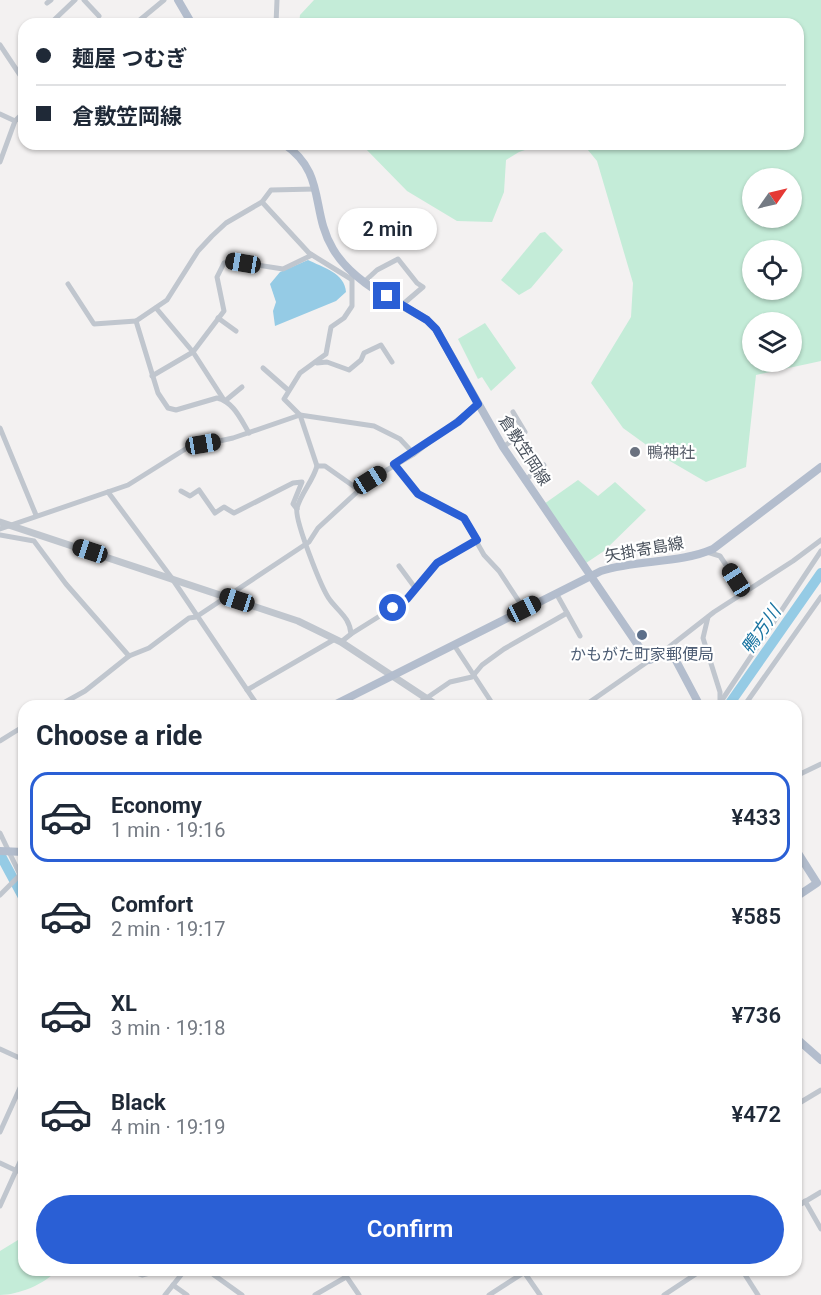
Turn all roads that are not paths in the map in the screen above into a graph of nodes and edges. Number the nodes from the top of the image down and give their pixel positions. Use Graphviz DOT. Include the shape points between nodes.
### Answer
graph roads {
  1 [pos="75,0"];
  2 [pos="84,0"];
  3 [pos="164,0"];
  4 [pos="178,0"];
  5 [pos="277,0"];
  6 [pos="99,16"];
  7 [pos="56,18"];
  8 [pos="142,18"];
  9 [pos="188,18"];
  10 [pos="276,18"];
  11 [pos="0,45"];
  12 [pos="18,72"];
  13 [pos="0,114"];
  14 [pos="18,118"];
  15 [pos="15,121"];
  16 [pos="292,150"];
  17 [pos="0,162"];
  18 [pos="315,189"];
  19 [pos="262,202"];
  20 [pos="312,255"];
  21 [pos="352,277"];
  22 [pos="364,282"];
  23 [pos="68,284"];
  24 [pos="402,305"];
  25 [pos="156,308"];
  26 [pos="218,318"];
  27 [pos="136,321"];
  28 [pos="236,331"];
  29 [pos="193,352"];
  30 [pos="392,362"];
  31 [pos="317,363"];
  32 [pos="263,368"];
  33 [pos="152,376"];
  34 [pos="242,387"];
  35 [pos="288,390"];
  36 [pos="225,400"];
  37 [pos="478,404"];
  38 [pos="513,412"];
  39 [pos="300,415"];
  40 [pos="0,428"];
  41 [pos="249,433"];
  42 [pos="503,447"];
  43 [pos="414,454"];
  44 [pos="394,464"];
  45 [pos="543,465"];
  46 [pos="317,466"];
  47 [pos="821,467"];
  48 [pos="525,480"];
  49 [pos="181,490"];
  50 [pos="359,490"];
  51 [pos="108,492"];
  52 [pos="297,509"];
  53 [pos="36,515"];
  54 [pos="0,522"];
  55 [pos="9,525"];
  56 [pos="0,529"];
  57 [pos="0,535"];
  58 [pos="477,540"];
  59 [pos="821,540"];
  60 [pos="305,545"];
  61 [pos="821,551"];
  62 [pos="707,552"];
  63 [pos="399,566"];
  64 [pos="591,576"];
  65 [pos="171,577"];
  66 [pos="416,589"];
  67 [pos="744,592"];
  68 [pos="556,593"];
  69 [pos="226,596"];
  70 [pos="821,597"];
  71 [pos="524,609"];
  72 [pos="567,613"];
  73 [pos="196,617"];
  74 [pos="708,617"];
  75 [pos="351,634"];
  76 [pos="580,636"];
  77 [pos="338,641"];
  78 [pos="454,645"];
  79 [pos="664,651"];
  80 [pos="129,656"];
  81 [pos="650,660"];
  82 [pos="474,675"];
  83 [pos="394,676"];
  84 [pos="247,690"];
  85 [pos="427,699"];
  86 [pos="69,700"];
  87 [pos="254,700"];
  88 [pos="344,700"];
  89 [pos="490,700"];
  90 [pos="593,700"];
  91 [pos="697,700"];
  92 [pos="719,700"];
  93 [pos="723,700"];
  94 [pos="748,700"];
  95 [pos="18,730"];
  96 [pos="0,741"];
  97 [pos="821,764"];
  98 [pos="802,773"];
  99 [pos="0,833"];
  100 [pos="5,851"];
  101 [pos="802,859"];
  102 [pos="18,869"];
  103 [pos="18,876"];
  104 [pos="819,886"];
  105 [pos="802,894"];
  106 [pos="0,895"];
  107 [pos="802,1043"];
  108 [pos="2,1050"];
  109 [pos="18,1057"];
  110 [pos="0,1059"];
  111 [pos="821,1060"];
  112 [pos="821,1090"];
  113 [pos="18,1092"];
  114 [pos="802,1101"];
  115 [pos="0,1132"];
  116 [pos="0,1163"];
  117 [pos="17,1171"];
  118 [pos="821,1192"];
  119 [pos="805,1201"];
  120 [pos="802,1203"];
  121 [pos="0,1206"];
  122 [pos="821,1229"];
  123 [pos="180,1276"];
  124 [pos="215,1276"];
  125 [pos="518,1276"];
  126 [pos="528,1276"];
  127 [pos="693,1276"];
  128 [pos="746,1276"];
  129 [pos="346,1277"];
  130 [pos="173,1285"];
  131 [pos="165,1295"];
  132 [pos="187,1295"];
  133 [pos="242,1295"];
  134 [pos="315,1295"];
  135 [pos="359,1295"];
  136 [pos="489,1295"];
  137 [pos="540,1295"];
  138 [pos="664,1295"];
  139 [pos="758,1295"];
  1 -- 7 [label="street"];
  2 -- 6 [label="street"];
  3 -- 8 [label="street"];
  4 -- 9 [label="main road"];
  5 -- 10 [label="street"];
  11 -- 12 [label="street"];
  13 -- 15 [label="street"];
  14 -- 15 [label="street"];
  15 -- 17 [label="street"];
  16 -- 18 [label="main road, 倉敷笠岡線" via="304,160"];
  18 -- 19 [label="street" via="271,190"];
  18 -- 21 [label="main road, 倉敷笠岡線" via="332,248"];
  19 -- 20 [label="street"];
  19 -- 25 [label="street" via="212,236 172,293"];
  20 -- 21 [label="street"];
  20 -- 26 [label="street" via="284,269 224,263 218,277 225,306"];
  21 -- 22 [label="main road, 倉敷笠岡線"];
  21 -- 31 [label="street" via="352,306 331,327 328,348"];
  22 -- 24 [label="main road, 倉敷笠岡線"];
  22 -- 24 [label="street" via="398,259 423,286"];
  23 -- 27 [label="street" via="94,324"];
  24 -- 37 [label="main road, 倉敷笠岡線" via="436,329"];
  25 -- 27 [label="street"];
  25 -- 29 [label="street"];
  26 -- 28 [label="street"];
  26 -- 29 [label="street"];
  27 -- 33 [label="street"];
  29 -- 33 [label="street"];
  29 -- 36 [label="street"];
  30 -- 31 [label="street" via="381,345 364,352 349,370 327,362"];
  31 -- 35 [label="street" via="300,373"];
  32 -- 35 [label="street"];
  33 -- 36 [label="street" via="168,408 176,410 217,398"];
  34 -- 36 [label="street"];
  35 -- 39 [label="street" via="286,403"];
  36 -- 41 [label="street"];
  37 -- 42 [label="main road, 倉敷笠岡線"];
  37 -- 43 [label="street"];
  38 -- 42 [label="street" via="525,432"];
  39 -- 41 [label="street"];
  39 -- 43 [label="street" via="374,426 400,439"];
  39 -- 46 [label="street"];
  40 -- 53 [label="street"];
  41 -- 51 [label="street" via="187,448 129,485"];
  42 -- 48 [label="main road, 倉敷笠岡線"];
  43 -- 44 [label="street"];
  44 -- 50 [label="street"];
  44 -- 58 [label="street" via="418,494 464,518"];
  45 -- 48 [label="street"];
  46 -- 50 [label="street" via="325,466"];
  46 -- 52 [label="street"];
  47 -- 62 [label="main road, 矢掛寄島線"];
  48 -- 64 [label="main road, 倉敷笠岡線"];
  49 -- 52 [label="street" via="190,496 199,490 215,513 224,507 234,513 302,482 293,504"];
  50 -- 60 [label="street"];
  51 -- 53 [label="street"];
  51 -- 65 [label="street"];
  52 -- 60 [label="street"];
  53 -- 55 [label="street"];
  54 -- 55 [label="street"];
  55 -- 56 [label="street"];
  55 -- 65 [label="street"];
  57 -- 80 [label="street" via="34,541"];
  58 -- 66 [label="street" via="437,563"];
  58 -- 71 [label="street"];
  59 -- 67 [label="street"];
  60 -- 69 [label="street"];
  60 -- 75 [label="street" via="324,591 345,615"];
  61 -- 93 [label="street"];
  62 -- 64 [label="main road, 矢掛寄島線" via="621,564"];
  62 -- 67 [label="street" via="720,556"];
  63 -- 66 [label="street"];
  64 -- 68 [label="main road, 矢掛寄島線"];
  64 -- 81 [label="main road, 倉敷笠岡線"];
  65 -- 69 [label="street"];
  65 -- 73 [label="street"];
  66 -- 75 [label="street" via="407,599"];
  67 -- 74 [label="street"];
  68 -- 71 [label="main road, 矢掛寄島線"];
  68 -- 72 [label="street"];
  69 -- 73 [label="street"];
  69 -- 77 [label="street" via="298,621"];
  70 -- 94 [label="street"];
  71 -- 78 [label="main road, 矢掛寄島線"];
  72 -- 76 [label="street"];
  72 -- 82 [label="street" via="497,654"];
  73 -- 80 [label="street" via="189,618 149,648"];
  73 -- 84 [label="street"];
  74 -- 79 [label="street"];
  74 -- 92 [label="street" via="703,638"];
  75 -- 77 [label="street"];
  77 -- 83 [label="street"];
  77 -- 84 [label="street"];
  78 -- 82 [label="street"];
  78 -- 83 [label="main road, 矢掛寄島線"];
  79 -- 81 [label="main road"];
  79 -- 91 [label="main road" via="673,655"];
  80 -- 86 [label="street"];
  81 -- 90 [label="street"];
  82 -- 85 [label="street" via="450,682"];
  82 -- 89 [label="street"];
  83 -- 85 [label="street"];
  83 -- 88 [label="main road, 矢掛寄島線"];
  84 -- 87 [label="street"];
  95 -- 96 [label="street"];
  97 -- 98 [label="street"];
  99 -- 100 [label="street"];
  100 -- 102 [label="street"];
  101 -- 104 [label="main road"];
  103 -- 106 [label="street"];
  104 -- 105 [label="main road"];
  107 -- 111 [label="main road"];
  108 -- 109 [label="street"];
  108 -- 110 [label="street"];
  112 -- 114 [label="street"];
  113 -- 115 [label="street"];
  116 -- 117 [label="street"];
  117 -- 121 [label="street"];
  118 -- 119 [label="street"];
  119 -- 120 [label="street"];
  119 -- 122 [label="street"];
  123 -- 130 [label="street"];
  124 -- 133 [label="street"];
  125 -- 136 [label="street"];
  126 -- 137 [label="street"];
  127 -- 138 [label="street"];
  128 -- 139 [label="street"];
  129 -- 134 [label="street"];
  129 -- 135 [label="street"];
  130 -- 131 [label="street"];
  130 -- 132 [label="street"];
}
